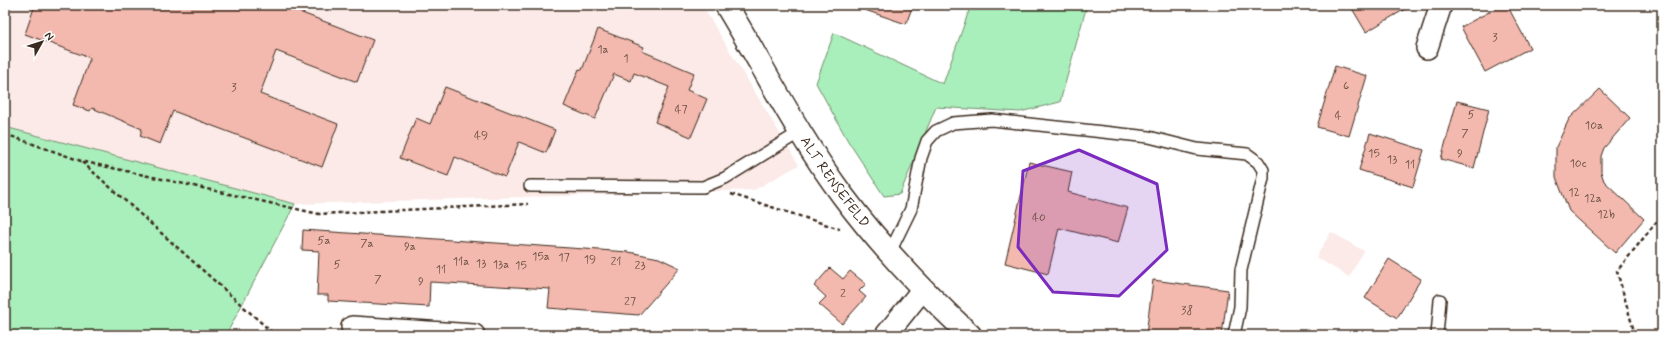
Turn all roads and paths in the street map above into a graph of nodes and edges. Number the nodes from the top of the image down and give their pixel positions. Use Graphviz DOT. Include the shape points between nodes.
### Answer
graph roads {
  1 [pos="1441,5"];
  2 [pos="729,6"];
  3 [pos="1427,48"];
  4 [pos="800,132"];
  5 [pos="5,134"];
  6 [pos="81,161"];
  7 [pos="530,186"];
  8 [pos="726,194"];
  9 [pos="534,204"];
  10 [pos="1662,216"];
  11 [pos="843,230"];
  12 [pos="889,254"];
  13 [pos="922,290"];
  14 [pos="1440,300"];
  15 [pos="352,327"];
  16 [pos="275,335"];
  17 [pos="474,335"];
  18 [pos="886,335"];
  19 [pos="970,335"];
  20 [pos="1234,335"];
  21 [pos="1436,335"];
  22 [pos="1635,335"];
  1 -- 3 [label="street"];
  2 -- 4 [label="main road, ALT RENSEFELD"];
  4 -- 7 [label="lane" via="725,178 703,187"];
  4 -- 12 [label="main road, ALT RENSEFELD" via="842,196"];
  5 -- 6 [label="path"];
  6 -- 9 [label="path" via="319,214"];
  6 -- 16 [label="path"];
  8 -- 11 [label="path" via="734,194"];
  10 -- 22 [label="path" via="1617,271"];
  12 -- 13 [label="main road, ALT RENSEFELD"];
  12 -- 20 [label="lane" via="911,209 927,141 936,131 953,123 992,120 1149,137 1197,149 1247,154 1258,162 1264,178 1241,270 1240,307"];
  13 -- 18 [label="street"];
  13 -- 19 [label="main road, ALT RENSEFELD"];
  14 -- 21 [label="lane"];
  15 -- 17 [label="street"];
}
